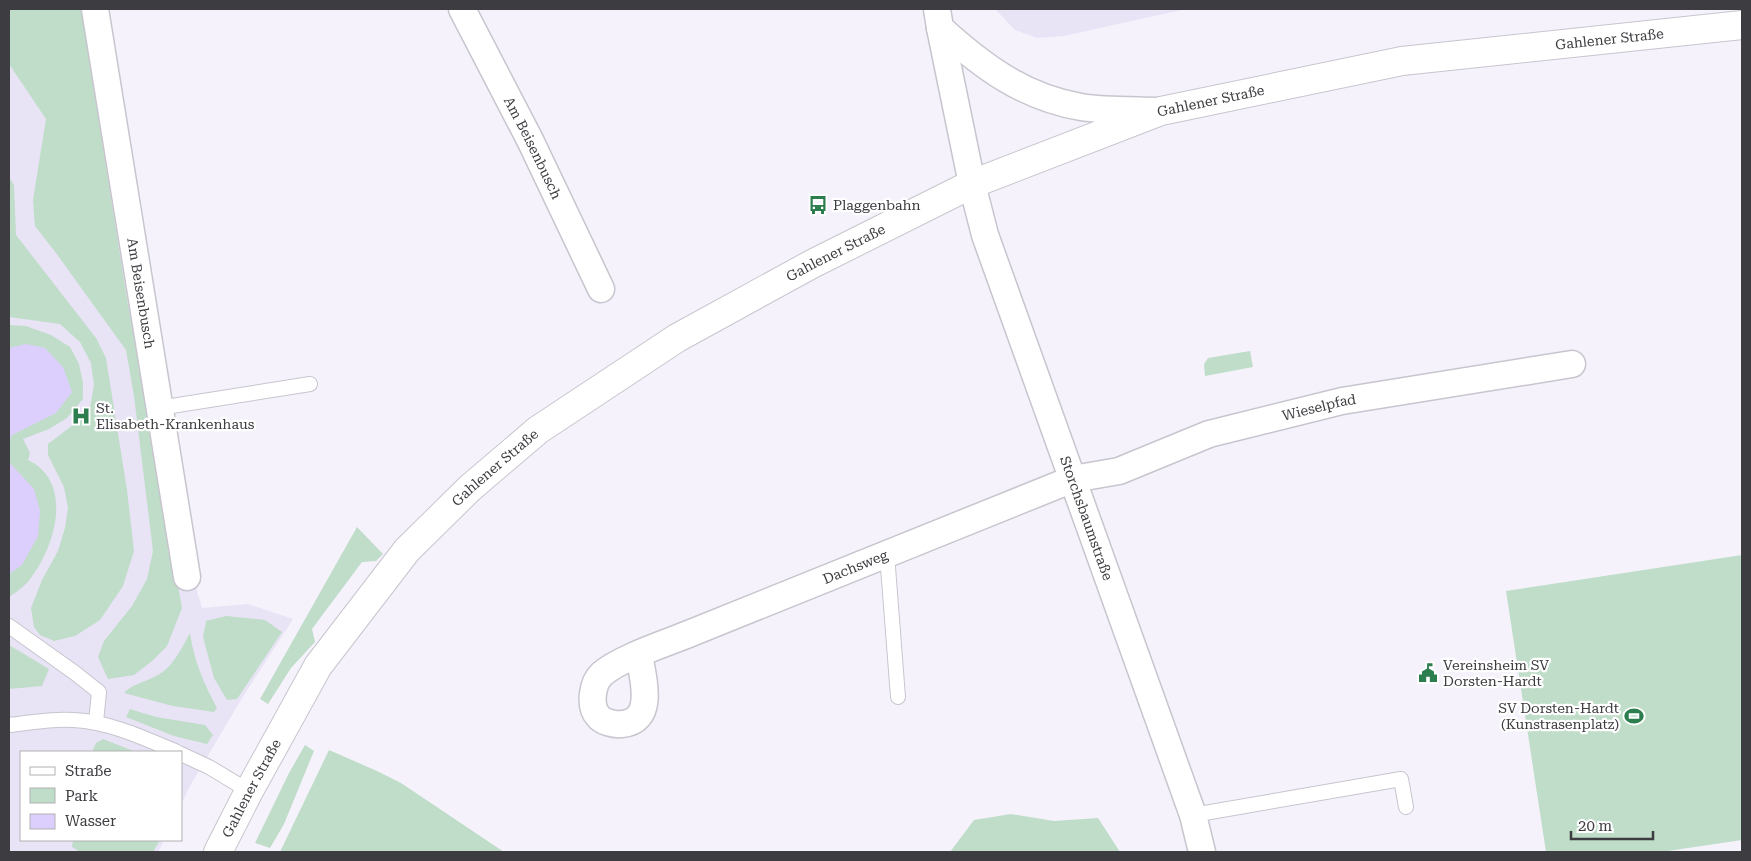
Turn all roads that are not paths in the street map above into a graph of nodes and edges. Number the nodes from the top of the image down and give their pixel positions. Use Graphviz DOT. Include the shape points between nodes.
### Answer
graph roads {
  1 [pos="95,9"];
  2 [pos="462,9"];
  3 [pos="938,19"];
  4 [pos="1742,25"];
  5 [pos="1161,111"];
  6 [pos="972,184"];
  7 [pos="601,289"];
  8 [pos="1572,364"];
  9 [pos="310,384"];
  10 [pos="159,408"];
  11 [pos="1073,479"];
  12 [pos="887,554"];
  13 [pos="187,577"];
  14 [pos="9,626"];
  15 [pos="639,655"];
  16 [pos="898,697"];
  17 [pos="96,722"];
  18 [pos="9,725"];
  19 [pos="174,751"];
  20 [pos="182,754"];
  21 [pos="249,791"];
  22 [pos="1406,807"];
  23 [pos="1193,815"];
  24 [pos="218,852"];
  25 [pos="1202,852"];
  1 -- 10 [label="street, Am Beisenbusch"];
  2 -- 7 [label="street, Am Beisenbusch" via="530,140"];
  3 -- 5 [label="street" via="973,58 1040,97 1082,107"];
  3 -- 6 [label="street"];
  4 -- 5 [label="main road, Gahlener Straße" via="1402,61"];
  5 -- 6 [label="main road, Gahlener Straße"];
  6 -- 11 [label="street, Storchsbaumstraße" via="985,235"];
  6 -- 21 [label="main road, Gahlener Straße" via="812,264 677,338 538,430 470,488 407,550 318,666"];
  8 -- 11 [label="street, Wieselpfad" via="1342,401 1209,434 1119,471"];
  9 -- 10 [label="lane"];
  10 -- 13 [label="street, Am Beisenbusch"];
  11 -- 12 [label="street, Dachsweg"];
  11 -- 23 [label="street, Storchsbaumstraße"];
  12 -- 15 [label="street, Dachsweg"];
  12 -- 16 [label="lane"];
  14 -- 17 [label="lane" via="99,692"];
  17 -- 18 [label="lane" via="73,720"];
  17 -- 19 [label="lane"];
  20 -- 21 [label="lane"];
  21 -- 24 [label="main road, Gahlener Straße"];
  22 -- 23 [label="lane" via="1401,779"];
  23 -- 25 [label="street, Storchsbaumstraße"];
}
